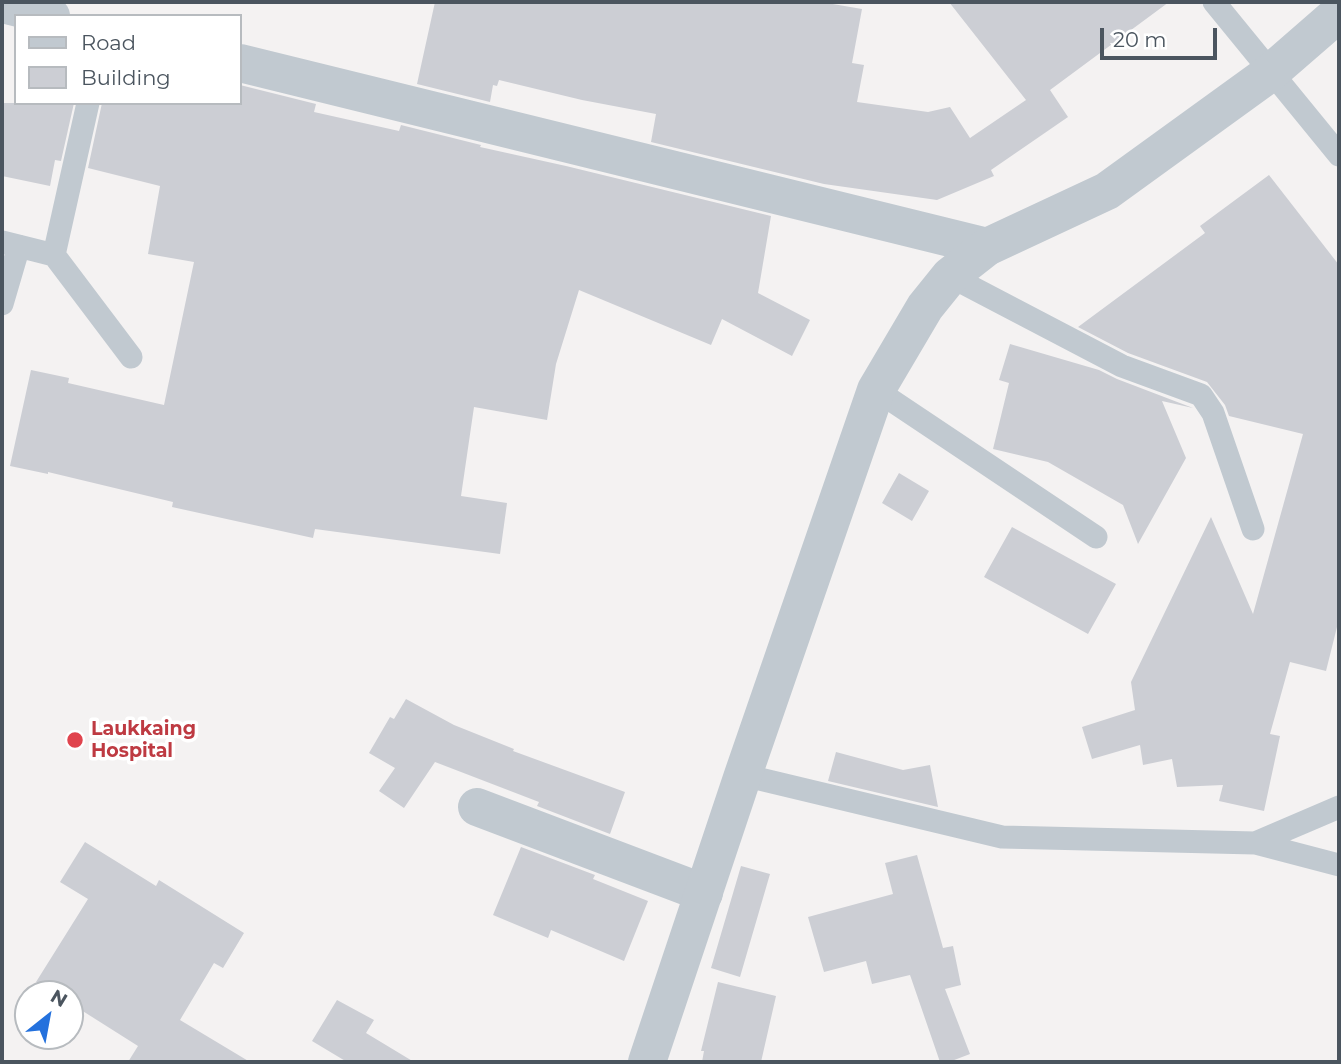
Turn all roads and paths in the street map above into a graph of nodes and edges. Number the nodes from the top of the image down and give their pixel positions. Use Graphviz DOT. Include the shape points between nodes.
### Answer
graph roads {
  1 [pos="1214,2"];
  2 [pos="6,4"];
  3 [pos="1339,13"];
  4 [pos="44,14"];
  5 [pos="242,63"];
  6 [pos="1270,73"];
  7 [pos="88,105"];
  8 [pos="1339,155"];
  9 [pos="10,244"];
  10 [pos="987,247"];
  11 [pos="54,255"];
  12 [pos="950,276"];
  13 [pos="2,304"];
  14 [pos="131,357"];
  15 [pos="876,390"];
  16 [pos="1253,529"];
  17 [pos="1096,537"];
  18 [pos="743,775"];
  19 [pos="477,807"];
  20 [pos="1339,807"];
  21 [pos="1255,843"];
  22 [pos="1339,865"];
  23 [pos="704,893"];
  24 [pos="647,1062"];
  1 -- 6 [label="lane"];
  2 -- 4 [label="street"];
  3 -- 6 [label="street"];
  5 -- 10 [label="street"];
  6 -- 8 [label="lane"];
  6 -- 10 [label="street" via="1107,191"];
  7 -- 11 [label="lane"];
  9 -- 11 [label="lane"];
  9 -- 13 [label="lane"];
  10 -- 12 [label="street"];
  11 -- 14 [label="lane"];
  12 -- 15 [label="street" via="925,307"];
  12 -- 16 [label="lane" via="1122,366 1200,395 1213,413"];
  15 -- 17 [label="lane"];
  15 -- 18 [label="street"];
  18 -- 21 [label="lane" via="1002,837"];
  18 -- 23 [label="street"];
  19 -- 23 [label="street"];
  20 -- 21 [label="lane"];
  21 -- 22 [label="lane"];
  23 -- 24 [label="street"];
}
